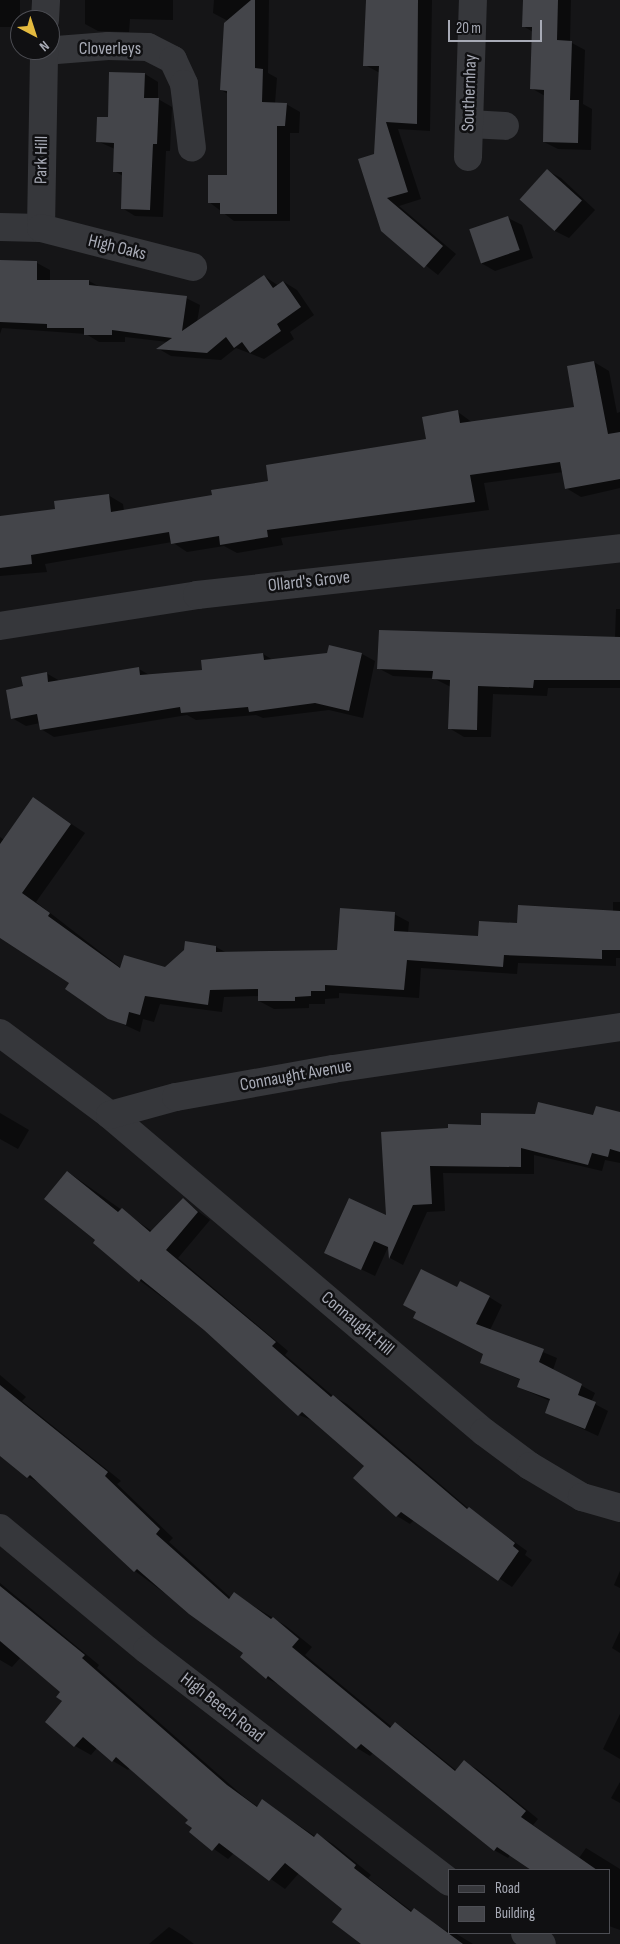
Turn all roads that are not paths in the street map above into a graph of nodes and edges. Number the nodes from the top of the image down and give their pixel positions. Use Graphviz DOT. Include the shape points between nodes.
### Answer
graph roads {
  1 [pos="473,0"];
  2 [pos="60,50"];
  3 [pos="44,60"];
  4 [pos="469,124"];
  5 [pos="505,126"];
  6 [pos="192,148"];
  7 [pos="468,157"];
  8 [pos="0,227"];
  9 [pos="41,228"];
  10 [pos="193,267"];
  11 [pos="620,548"];
  12 [pos="0,626"];
  13 [pos="620,1027"];
  14 [pos="0,1033"];
  15 [pos="110,1115"];
  16 [pos="620,1508"];
  17 [pos="0,1528"];
  18 [pos="448,1881"];
  19 [pos="527,1934"];
  20 [pos="542,1944"];
  1 -- 4 [label="street, Southernhay"];
  2 -- 6 [label="street, Cloverleys" via="148,47 173,60 184,84"];
  3 -- 9 [label="street, Park Hill"];
  4 -- 5 [label="street"];
  4 -- 7 [label="street, Southernhay"];
  8 -- 9 [label="street"];
  9 -- 10 [label="street, High Oaks"];
  11 -- 12 [label="street, Ollard's Grove" via="197,595"];
  13 -- 15 [label="street, Connaught Avenue" via="333,1069 176,1097"];
  14 -- 15 [label="street"];
  15 -- 16 [label="street, Connaught Hill" via="484,1432 530,1466 582,1497"];
  17 -- 18 [label="street, High Beech Road" via="147,1650"];
  19 -- 20 [label="street"];
}
